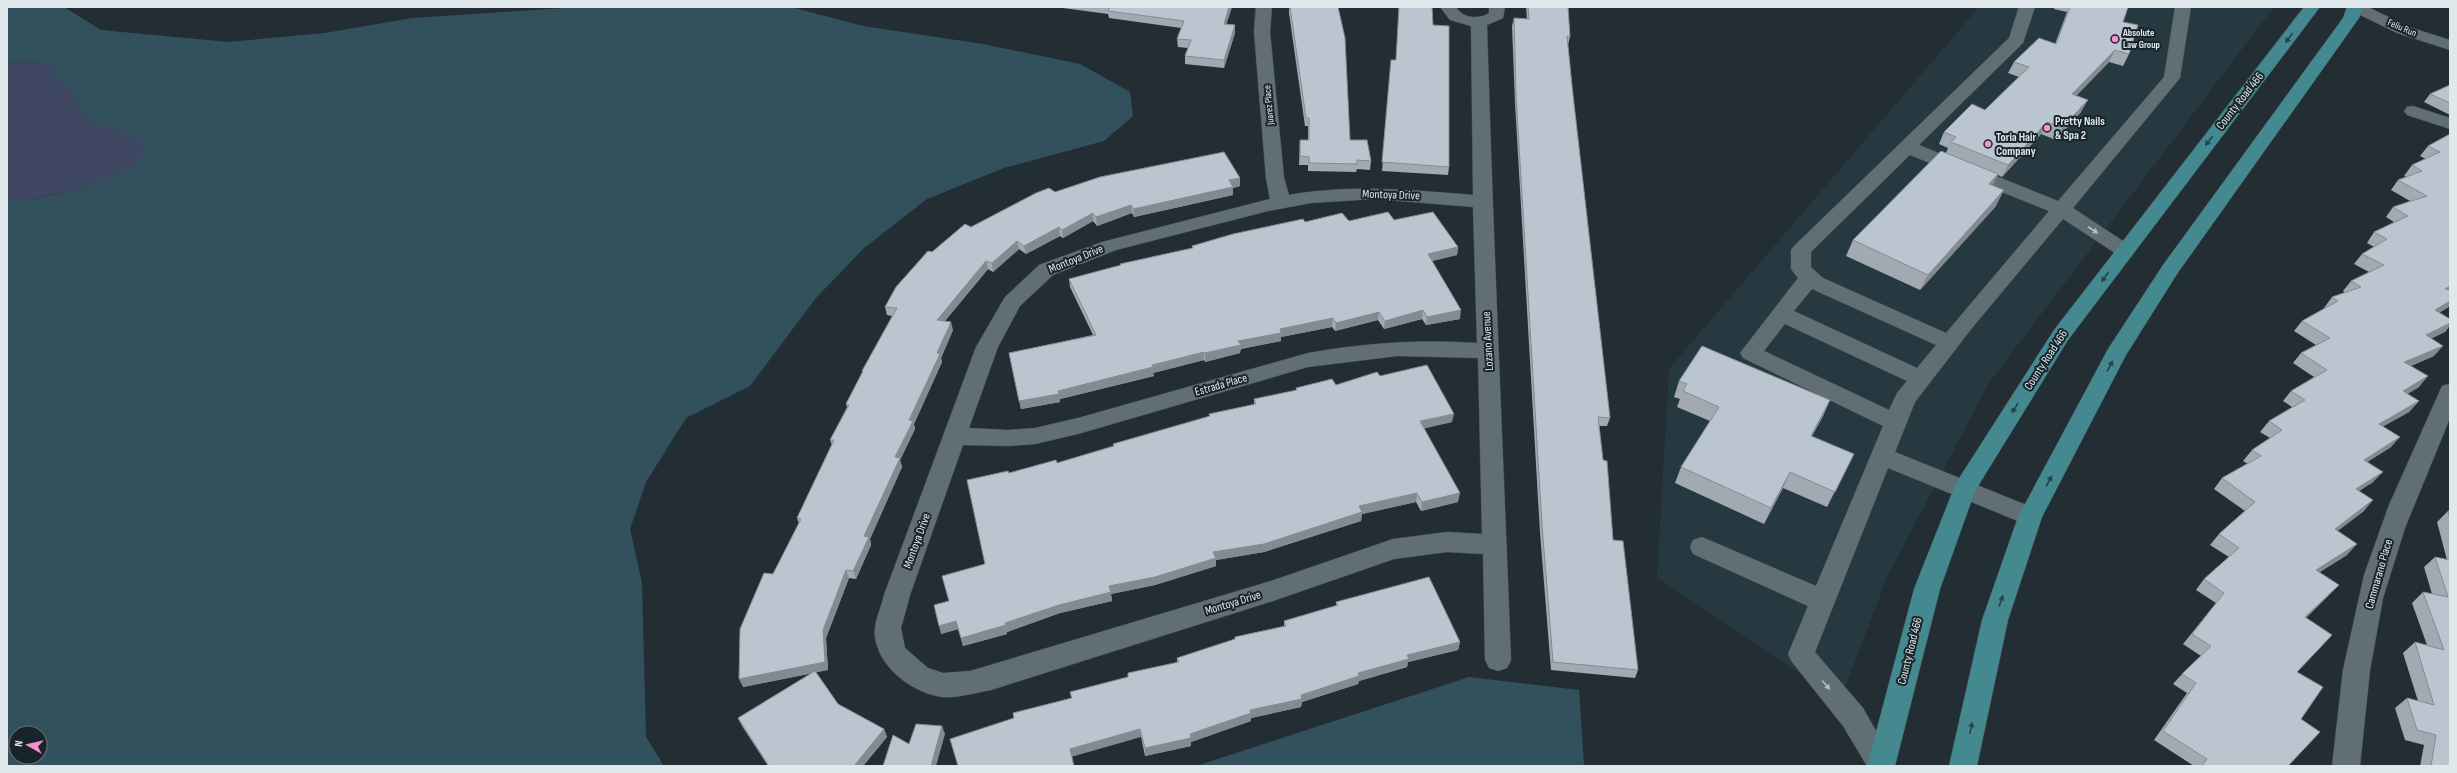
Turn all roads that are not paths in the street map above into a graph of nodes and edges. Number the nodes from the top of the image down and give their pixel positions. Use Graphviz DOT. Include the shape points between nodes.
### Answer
graph roads {
  1 [pos="1264,7"];
  2 [pos="1448,7"];
  3 [pos="1497,7"];
  4 [pos="2027,7"];
  5 [pos="2183,7"];
  6 [pos="2312,7"];
  7 [pos="2356,7"];
  8 [pos="1479,21"];
  9 [pos="2450,45"];
  10 [pos="2413,111"];
  11 [pos="2450,124"];
  12 [pos="1907,147"];
  13 [pos="1483,202"];
  14 [pos="1281,203"];
  15 [pos="2061,209"];
  16 [pos="2125,251"];
  17 [pos="1810,277"];
  18 [pos="1782,314"];
  19 [pos="1949,343"];
  20 [pos="1489,351"];
  21 [pos="1921,379"];
  22 [pos="2450,392"];
  23 [pos="1896,423"];
  24 [pos="955,436"];
  25 [pos="1882,456"];
  26 [pos="1964,490"];
  27 [pos="2030,517"];
  28 [pos="1495,545"];
  29 [pos="1702,547"];
  30 [pos="1823,601"];
  31 [pos="1498,660"];
  32 [pos="1881,765"];
  33 [pos="1963,766"];
  34 [pos="2346,766"];
  1 -- 14 [label="street, Juarez Place" via="1262,32 1275,178"];
  2 -- 8 [label="street" via="1455,16"];
  3 -- 8 [label="street" via="1498,11 1493,18"];
  4 -- 12 [label="street" via="2017,40"];
  5 -- 15 [label="street" via="2172,78"];
  6 -- 16 [label="main road, County Road 466, one-way"];
  7 -- 9 [label="street, Feliu Run" via="2403,30"];
  27 -- 7 [label="main road, one-way" via="2120,348 2170,270 2351,18"];
  8 -- 13 [label="street, Lozano Avenue"];
  10 -- 11 [label="street"];
  12 -- 15 [label="street"];
  12 -- 17 [label="street" via="1801,250 1801,269"];
  13 -- 14 [label="street, Montoya Drive" via="1375,193 1311,197"];
  13 -- 20 [label="street, Lozano Avenue"];
  14 -- 24 [label="street, Montoya Drive" via="1109,246 1046,270 1012,302 997,328 987,347"];
  15 -- 16 [label="street, one-way"];
  15 -- 19 [label="street"];
  16 -- 26 [label="main road, County Road 466, one-way" via="2061,335"];
  17 -- 18 [label="street"];
  17 -- 19 [label="street"];
  18 -- 21 [label="street"];
  18 -- 23 [label="street" via="1751,353"];
  19 -- 21 [label="street"];
  20 -- 24 [label="street, Estrada Place" via="1410,347 1343,353 1308,360 1035,436"];
  20 -- 28 [label="street, Lozano Avenue"];
  21 -- 23 [label="street" via="1905,399"];
  22 -- 34 [label="street, Cammarano Place" via="2401,505 2377,576 2364,628 2350,713"];
  23 -- 25 [label="street"];
  24 -- 28 [label="street, Montoya Drive" via="897,595 888,629 894,655 913,673 936,684 960,685 991,678 1273,590 1393,549 1447,542"];
  25 -- 26 [label="street"];
  25 -- 30 [label="street"];
  26 -- 27 [label="street"];
  26 -- 32 [label="main road, County Road 466" via="1927,589"];
  33 -- 27 [label="main road, one-way" via="1995,620"];
  28 -- 31 [label="street, Lozano Avenue"];
  29 -- 30 [label="street"];
  30 -- 32 [label="street, one-way" via="1801,654 1853,717"];
}
